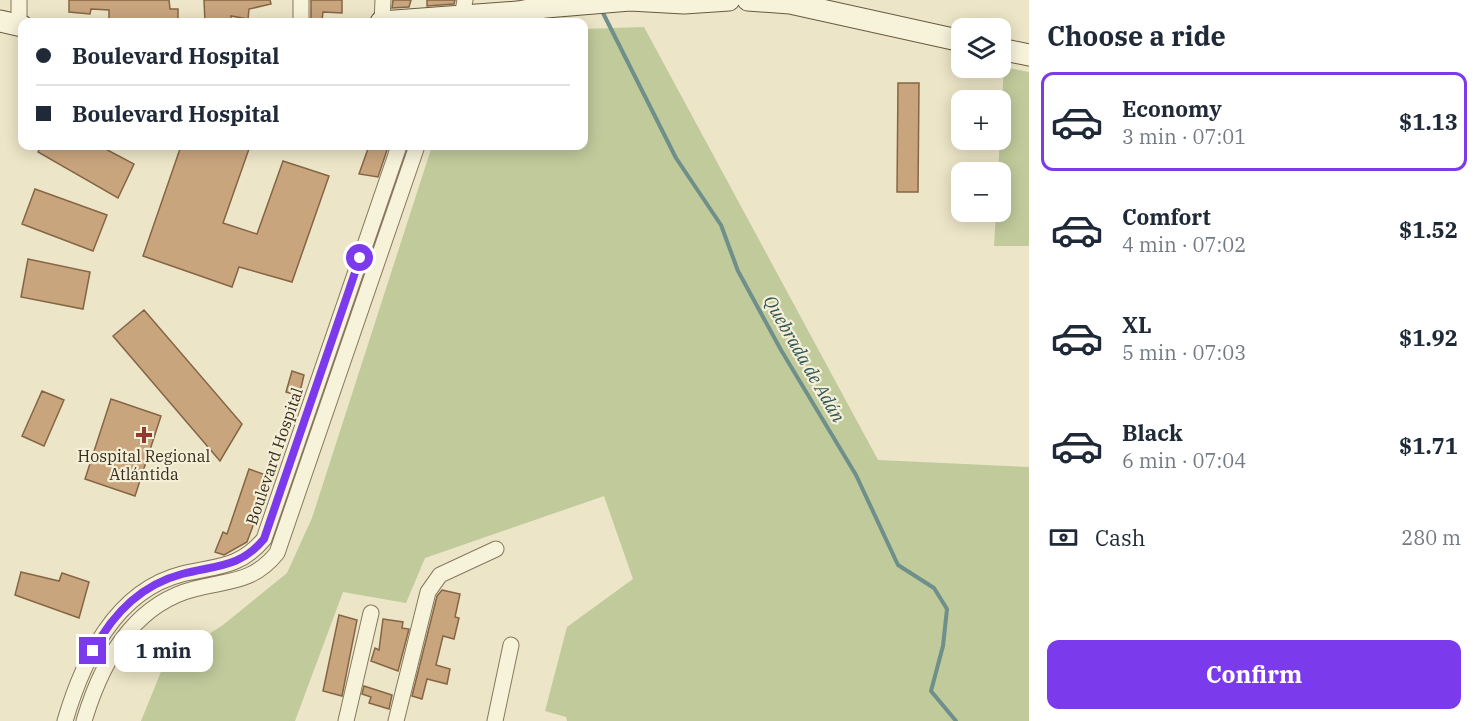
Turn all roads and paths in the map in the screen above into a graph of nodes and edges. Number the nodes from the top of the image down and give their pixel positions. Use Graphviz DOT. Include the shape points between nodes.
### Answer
graph roads {
  1 [pos="19,0"];
  2 [pos="301,0"];
  3 [pos="383,0"];
  4 [pos="630,0"];
  5 [pos="729,0"];
  6 [pos="748,0"];
  7 [pos="684,3"];
  8 [pos="546,8"];
  9 [pos="456,16"];
  10 [pos="301,18"];
  11 [pos="382,18"];
  12 [pos="431,18"];
  13 [pos="14,24"];
  14 [pos="951,38"];
  15 [pos="1011,51"];
  16 [pos="1029,55"];
  17 [pos="398,150"];
  18 [pos="416,150"];
  19 [pos="496,549"];
  20 [pos="371,613"];
  21 [pos="511,645"];
  22 [pos="65,721"];
  23 [pos="84,721"];
  24 [pos="346,721"];
  25 [pos="396,721"];
  26 [pos="495,721"];
  1 -- 13 [label="street"];
  2 -- 10 [label="street"];
  3 -- 11 [label="street"];
  4 -- 7 [label="street"];
  4 -- 8 [label="street"];
  5 -- 7 [label="street"];
  6 -- 14 [label="street" via="790,3"];
  7 -- 8 [label="street" via="643,13"];
  8 -- 9 [label="street"];
  9 -- 12 [label="street"];
  15 -- 16 [label="street"];
  17 -- 22 [label="street, Boulevard Hospital" via="264,539 238,562 179,575 133,599 102,635 76,683"];
  18 -- 23 [label="street" via="277,553 266,567 251,576 192,589 167,599 146,614 114,649 93,688"];
  19 -- 25 [label="street" via="434,581"];
  20 -- 24 [label="street"];
  21 -- 26 [label="street"];
}
